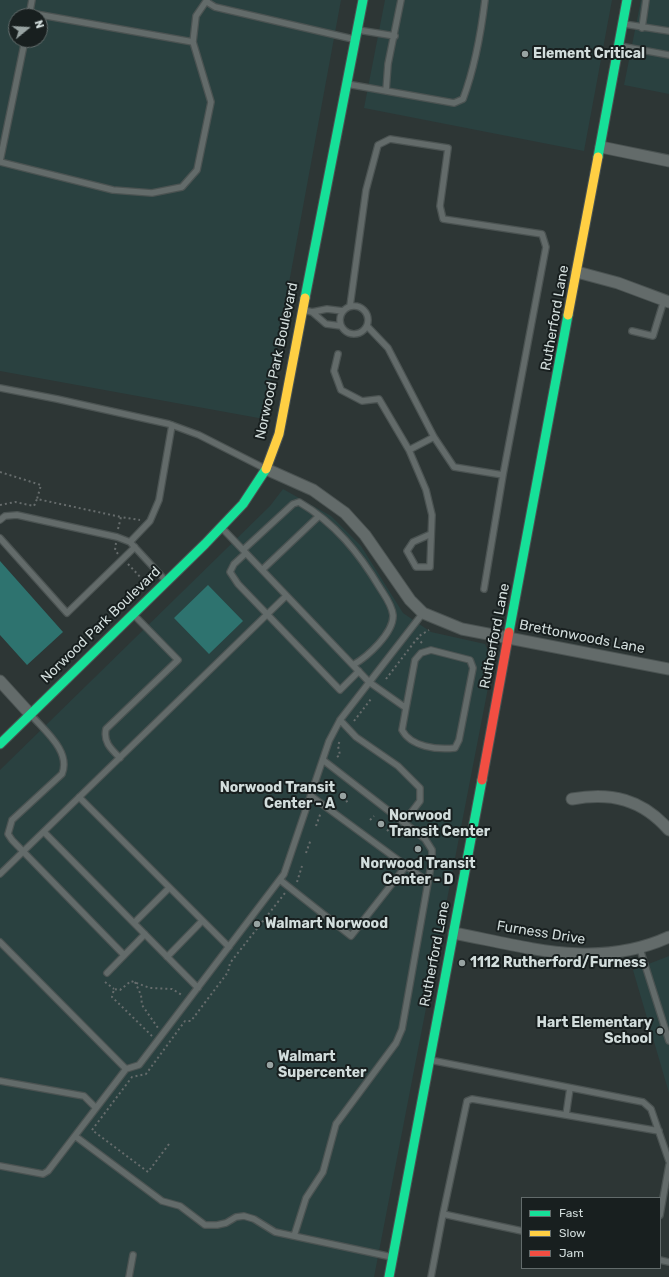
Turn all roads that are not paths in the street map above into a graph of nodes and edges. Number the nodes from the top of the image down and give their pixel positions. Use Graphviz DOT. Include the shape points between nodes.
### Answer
graph roads {
  1 [pos="363,0"];
  2 [pos="401,0"];
  3 [pos="485,0"];
  4 [pos="627,0"];
  5 [pos="646,0"];
  6 [pos="207,1"];
  7 [pos="48,17"];
  8 [pos="623,24"];
  9 [pos="642,28"];
  10 [pos="358,30"];
  11 [pos="669,31"];
  12 [pos="395,36"];
  13 [pos="356,39"];
  14 [pos="193,42"];
  15 [pos="620,45"];
  16 [pos="22,48"];
  17 [pos="669,55"];
  18 [pos="347,84"];
  19 [pos="386,91"];
  20 [pos="600,147"];
  21 [pos="669,161"];
  22 [pos="0,162"];
  23 [pos="577,272"];
  24 [pos="667,301"];
  25 [pos="350,306"];
  26 [pos="303,310"];
  27 [pos="343,311"];
  28 [pos="312,312"];
  29 [pos="342,326"];
  30 [pos="367,326"];
  31 [pos="632,331"];
  32 [pos="338,354"];
  33 [pos="0,388"];
  34 [pos="172,425"];
  35 [pos="434,437"];
  36 [pos="409,450"];
  37 [pos="266,469"];
  38 [pos="504,476"];
  39 [pos="319,516"];
  40 [pos="0,520"];
  41 [pos="221,527"];
  42 [pos="432,534"];
  43 [pos="0,538"];
  44 [pos="130,542"];
  45 [pos="135,547"];
  46 [pos="244,551"];
  47 [pos="262,570"];
  48 [pos="166,582"];
  49 [pos="484,589"];
  50 [pos="286,596"];
  51 [pos="423,613"];
  52 [pos="133,614"];
  53 [pos="267,614"];
  54 [pos="509,638"];
  55 [pos="352,665"];
  56 [pos="669,669"];
  57 [pos="359,671"];
  58 [pos="0,681"];
  59 [pos="369,682"];
  60 [pos="406,708"];
  61 [pos="30,714"];
  62 [pos="340,720"];
  63 [pos="0,744"];
  64 [pos="120,758"];
  65 [pos="323,760"];
  66 [pos="311,796"];
  67 [pos="79,797"];
  68 [pos="572,799"];
  69 [pos="404,822"];
  70 [pos="669,830"];
  71 [pos="44,832"];
  72 [pos="23,852"];
  73 [pos="406,866"];
  74 [pos="0,874"];
  75 [pos="280,880"];
  76 [pos="428,882"];
  77 [pos="169,888"];
  78 [pos="202,921"];
  79 [pos="134,923"];
  80 [pos="145,934"];
  81 [pos="454,934"];
  82 [pos="669,937"];
  83 [pos="0,942"];
  84 [pos="229,947"];
  85 [pos="640,949"];
  86 [pos="124,955"];
  87 [pos="167,957"];
  88 [pos="107,973"];
  89 [pos="198,988"];
  90 [pos="669,1041"];
  91 [pos="430,1060"];
  92 [pos="126,1069"];
  93 [pos="0,1081"];
  94 [pos="570,1088"];
  95 [pos="96,1108"];
  96 [pos="566,1115"];
  97 [pos="659,1131"];
  98 [pos="75,1136"];
  99 [pos="669,1161"];
  100 [pos="669,1165"];
  101 [pos="0,1166"];
  102 [pos="661,1209"];
  103 [pos="442,1214"];
  104 [pos="521,1231"];
  105 [pos="294,1236"];
  106 [pos="133,1256"];
  107 [pos="393,1257"];
  108 [pos="129,1277"];
  109 [pos="389,1277"];
  110 [pos="431,1277"];
  1 -- 10 [label="street, Norwood Park Boulevard"];
  2 -- 12 [label="lane"];
  3 -- 19 [label="lane" via="471,78 463,98 454,103"];
  4 -- 8 [label="street, Rutherford Lane"];
  5 -- 9 [label="lane"];
  6 -- 13 [label="lane" via="215,7"];
  6 -- 14 [label="lane" via="196,16"];
  7 -- 14 [label="lane"];
  8 -- 9 [label="lane"];
  8 -- 15 [label="street, Rutherford Lane"];
  9 -- 11 [label="lane"];
  10 -- 12 [label="lane"];
  10 -- 13 [label="street, Norwood Park Boulevard"];
  12 -- 19 [label="lane" via="388,64"];
  13 -- 18 [label="street, Norwood Park Boulevard"];
  14 -- 22 [label="lane" via="211,102 197,170 182,187 152,193 113,190"];
  15 -- 17 [label="lane"];
  15 -- 20 [label="street, Rutherford Lane"];
  16 -- 22 [label="lane"];
  18 -- 19 [label="lane"];
  18 -- 26 [label="street, Norwood Park Boulevard"];
  20 -- 21 [label="street"];
  20 -- 23 [label="street, Rutherford Lane"];
  23 -- 24 [label="street" via="618,283"];
  23 -- 54 [label="street, Rutherford Lane"];
  24 -- 31 [label="lane" via="654,336"];
  25 -- 27 [label="lane"];
  25 -- 30 [label="lane" via="363,309 368,317"];
  25 -- 38 [label="lane" via="366,190 378,145 390,139 448,148 440,206 443,219 542,234 546,247"];
  26 -- 28 [label="lane"];
  26 -- 37 [label="street, Norwood Park Boulevard" via="279,434"];
  27 -- 28 [label="lane" via="327,309"];
  27 -- 29 [label="lane"];
  28 -- 29 [label="lane" via="326,324"];
  29 -- 30 [label="lane" via="352,334 361,332"];
  30 -- 35 [label="lane" via="388,348"];
  32 -- 36 [label="lane" via="334,371 341,390 362,401 379,399"];
  33 -- 34 [label="lane" via="108,409"];
  34 -- 37 [label="lane" via="199,435"];
  34 -- 44 [label="lane" via="159,500 150,521"];
  35 -- 36 [label="lane"];
  35 -- 38 [label="lane" via="454,467"];
  36 -- 42 [label="lane" via="426,490 432,515"];
  37 -- 41 [label="street, Norwood Park Boulevard" via="243,504"];
  37 -- 51 [label="street, Brettonwoods Lane" via="313,490 344,513 365,535 410,600"];
  38 -- 49 [label="lane"];
  39 -- 46 [label="lane" via="299,502 293,504"];
  39 -- 47 [label="lane"];
  39 -- 55 [label="lane" via="339,532 366,564 393,614 392,626 367,656"];
  40 -- 44 [label="lane" via="5,516 17,515"];
  41 -- 46 [label="lane"];
  41 -- 48 [label="street, Norwood Park Boulevard"];
  42 -- 42 [label="lane" via="430,567 416,567 407,551 413,542"];
  43 -- 45 [label="lane" via="67,614"];
  44 -- 45 [label="lane"];
  45 -- 48 [label="lane"];
  46 -- 47 [label="lane"];
  46 -- 53 [label="lane" via="230,572"];
  47 -- 50 [label="lane"];
  48 -- 52 [label="street, Norwood Park Boulevard"];
  50 -- 53 [label="lane"];
  50 -- 55 [label="lane"];
  51 -- 54 [label="street, Brettonwoods Lane" via="462,629"];
  51 -- 59 [label="lane"];
  52 -- 61 [label="street, Norwood Park Boulevard"];
  52 -- 64 [label="lane" via="178,660 106,729 107,743"];
  53 -- 57 [label="lane" via="340,690"];
  53 -- 64 [label="lane"];
  54 -- 56 [label="street, Brettonwoods Lane"];
  54 -- 81 [label="street, Rutherford Lane"];
  55 -- 57 [label="lane"];
  57 -- 59 [label="lane"];
  58 -- 61 [label="street"];
  59 -- 60 [label="lane"];
  59 -- 62 [label="lane"];
  60 -- 60 [label="lane" via="415,660 421,653 431,650 470,660 473,668 459,740 455,748 445,749 406,738 402,730"];
  61 -- 63 [label="street, Norwood Park Boulevard"];
  61 -- 72 [label="lane" via="60,749 65,766 62,774 12,820 8,834"];
  62 -- 65 [label="lane"];
  62 -- 69 [label="lane" via="356,737 398,766 420,788 420,801"];
  64 -- 67 [label="lane"];
  65 -- 66 [label="lane"];
  65 -- 69 [label="lane"];
  66 -- 73 [label="lane"];
  66 -- 75 [label="lane"];
  67 -- 71 [label="lane"];
  67 -- 77 [label="lane"];
  68 -- 70 [label="street" via="600,795 625,799 646,809"];
  69 -- 76 [label="lane" via="425,839 432,850"];
  71 -- 72 [label="lane"];
  71 -- 79 [label="lane"];
  72 -- 74 [label="lane"];
  72 -- 86 [label="lane"];
  73 -- 75 [label="lane" via="351,936"];
  73 -- 76 [label="lane"];
  75 -- 84 [label="lane"];
  76 -- 105 [label="lane" via="402,1029 396,1043 336,1124 323,1172 306,1198"];
  77 -- 78 [label="lane"];
  77 -- 79 [label="lane"];
  78 -- 84 [label="lane"];
  78 -- 87 [label="lane"];
  79 -- 80 [label="lane"];
  80 -- 86 [label="lane"];
  80 -- 87 [label="lane"];
  81 -- 85 [label="street, Furness Drive" via="574,955"];
  81 -- 91 [label="street, Rutherford Lane"];
  82 -- 85 [label="street, Furness Drive"];
  83 -- 92 [label="lane"];
  84 -- 89 [label="lane"];
  85 -- 90 [label="lane"];
  86 -- 88 [label="lane"];
  87 -- 89 [label="lane"];
  89 -- 92 [label="lane" via="139,1065"];
  91 -- 94 [label="lane"];
  91 -- 107 [label="street, Rutherford Lane"];
  92 -- 95 [label="lane"];
  93 -- 95 [label="lane" via="84,1096"];
  94 -- 96 [label="lane"];
  94 -- 97 [label="lane" via="643,1102 651,1109"];
  95 -- 98 [label="lane"];
  96 -- 97 [label="lane"];
  96 -- 103 [label="lane" via="472,1099 467,1101"];
  97 -- 99 [label="lane"];
  98 -- 101 [label="lane" via="43,1174"];
  98 -- 105 [label="lane" via="162,1202 180,1206 206,1225 226,1223 244,1216 275,1232"];
  100 -- 102 [label="lane"];
  103 -- 104 [label="lane"];
  103 -- 110 [label="lane"];
  105 -- 107 [label="lane"];
  106 -- 108 [label="lane"];
  107 -- 109 [label="street, Rutherford Lane"];
}
